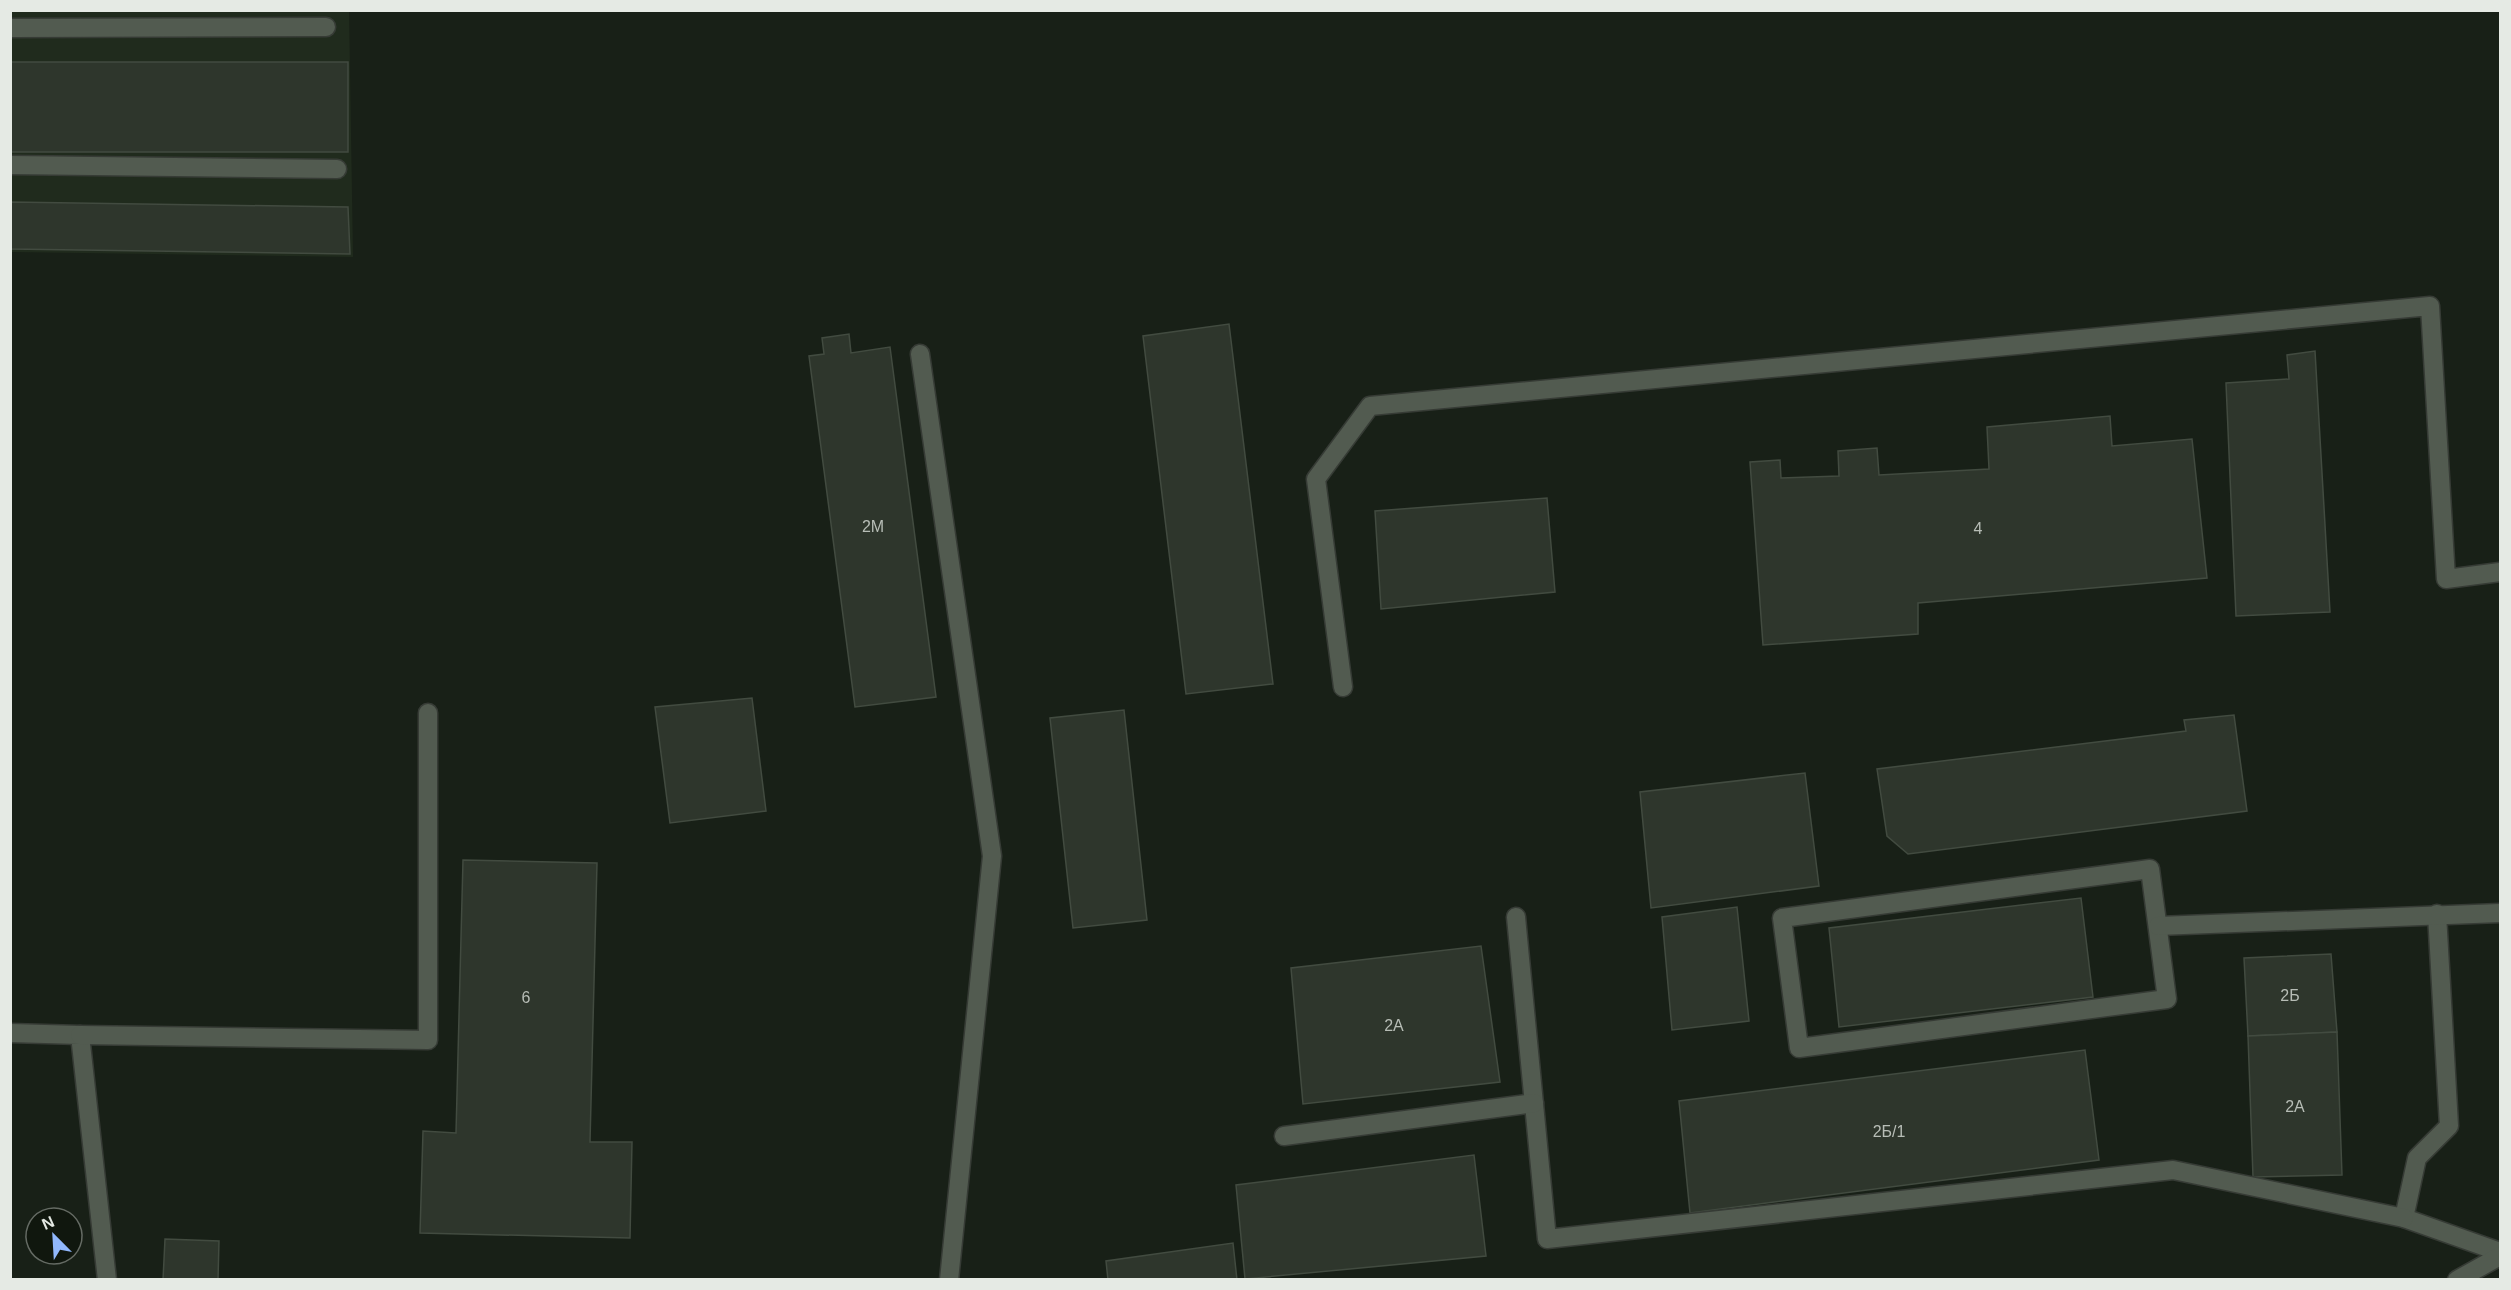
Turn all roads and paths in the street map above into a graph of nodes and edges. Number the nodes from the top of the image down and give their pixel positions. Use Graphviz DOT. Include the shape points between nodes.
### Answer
graph roads {
  1 [pos="326,27"];
  2 [pos="10,28"];
  3 [pos="10,165"];
  4 [pos="337,169"];
  5 [pos="920,354"];
  6 [pos="2500,572"];
  7 [pos="1344,687"];
  8 [pos="428,713"];
  9 [pos="2500,913"];
  10 [pos="2437,914"];
  11 [pos="1516,917"];
  12 [pos="2158,926"];
  13 [pos="10,1033"];
  14 [pos="80,1035"];
  15 [pos="1534,1103"];
  16 [pos="1284,1136"];
  17 [pos="2404,1218"];
  18 [pos="2500,1254"];
  19 [pos="107,1280"];
  20 [pos="949,1280"];
  21 [pos="2457,1280"];
  1 -- 2 [label="street"];
  3 -- 4 [label="street"];
  5 -- 20 [label="street" via="992,856"];
  6 -- 7 [label="street" via="2446,579 2430,306 1370,406 1316,479"];
  8 -- 14 [label="street" via="428,1040"];
  9 -- 10 [label="street"];
  10 -- 12 [label="street"];
  10 -- 17 [label="street" via="2449,1126 2418,1158"];
  11 -- 15 [label="street"];
  12 -- 12 [label="street" via="2150,869 1782,918 1799,1048 2167,999"];
  13 -- 14 [label="street"];
  14 -- 19 [label="street"];
  15 -- 16 [label="street"];
  15 -- 17 [label="street" via="1547,1239 2174,1170"];
  17 -- 18 [label="street"];
  18 -- 21 [label="street"];
}
